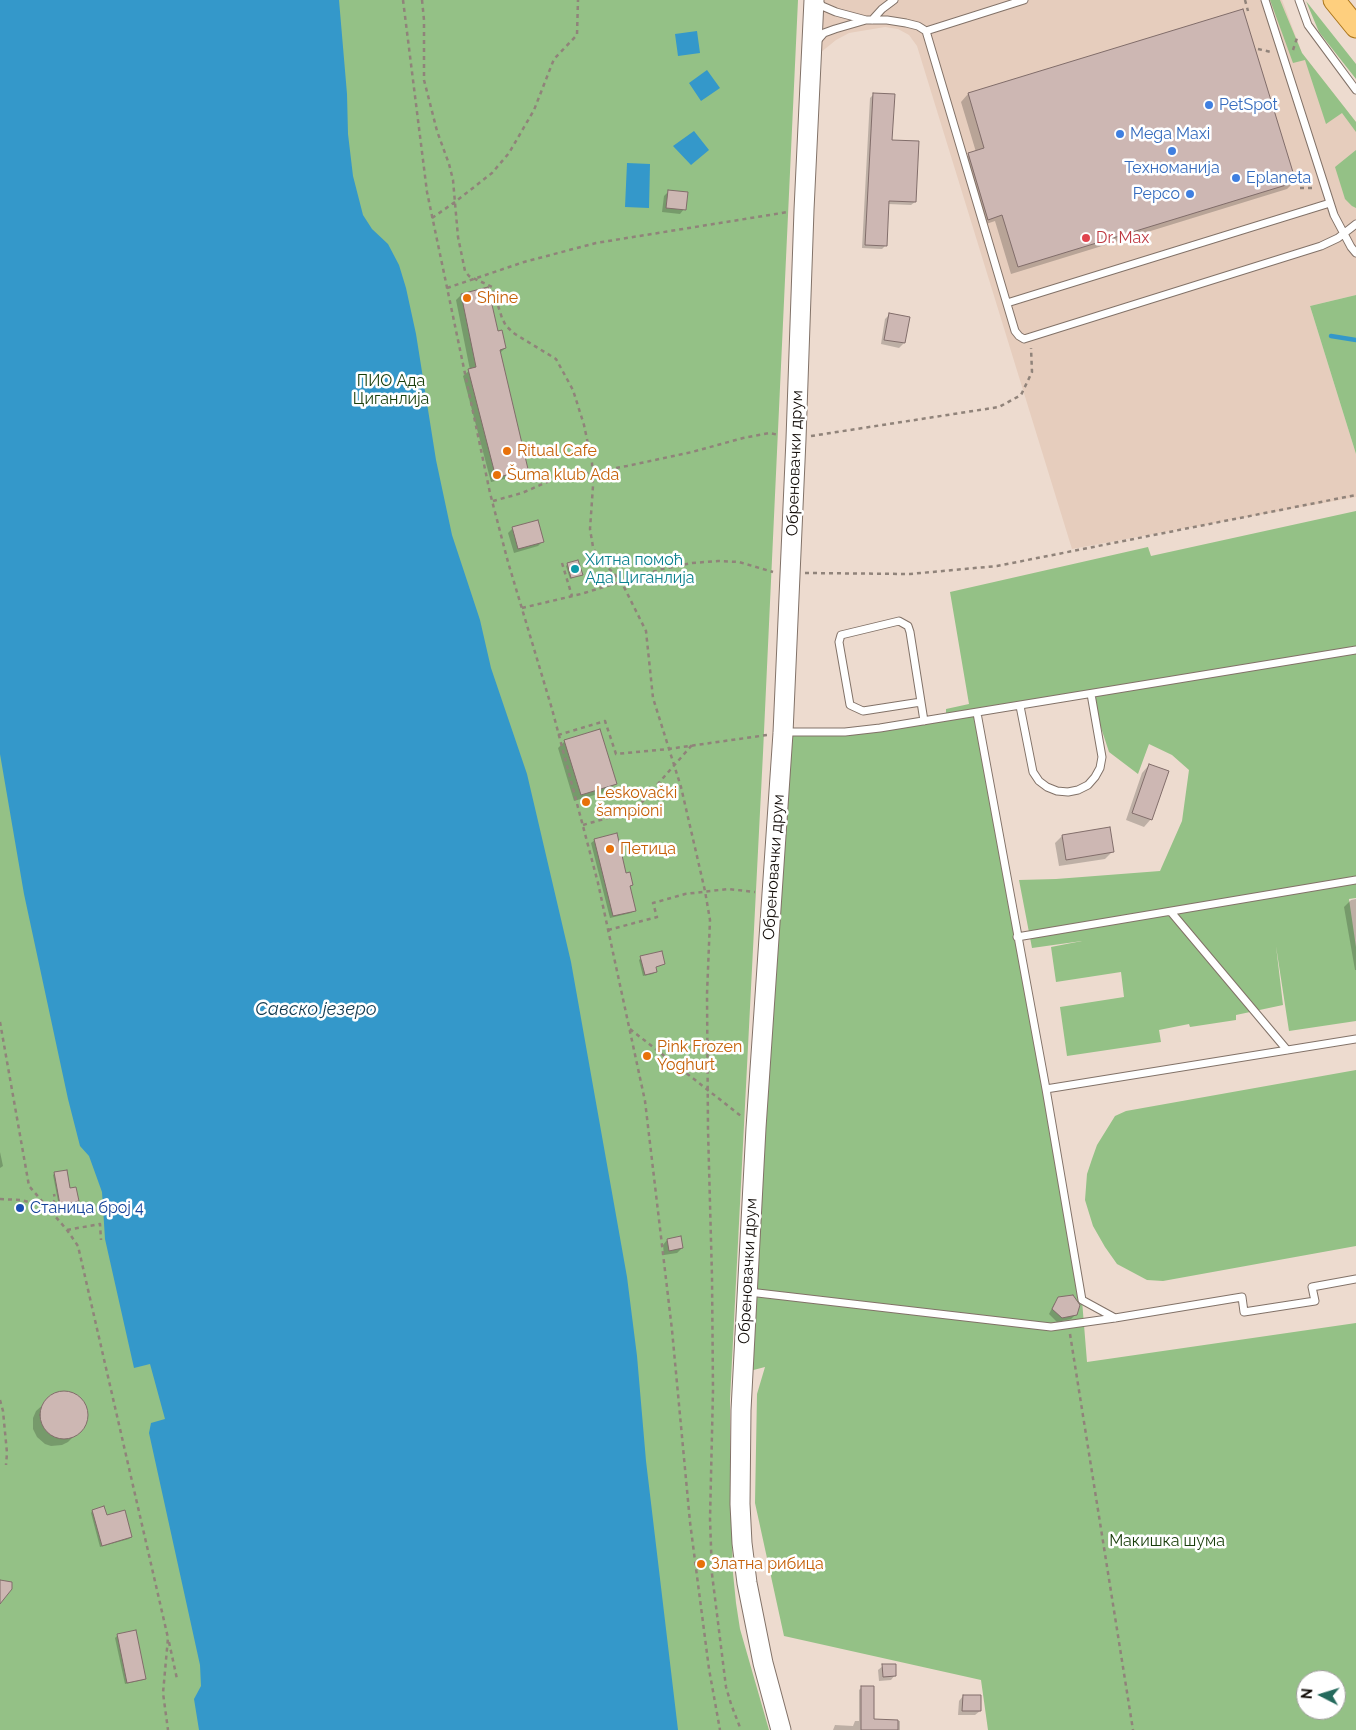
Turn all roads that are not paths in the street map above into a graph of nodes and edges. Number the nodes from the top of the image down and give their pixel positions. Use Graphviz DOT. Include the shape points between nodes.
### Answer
graph roads {
  1 [pos="815,0"];
  2 [pos="894,0"];
  3 [pos="1024,0"];
  4 [pos="1265,0"];
  5 [pos="1299,0"];
  6 [pos="1334,0"];
  7 [pos="869,20"];
  8 [pos="1356,28"];
  9 [pos="926,31"];
  10 [pos="812,51"];
  11 [pos="1356,90"];
  12 [pos="1330,203"];
  13 [pos="1356,224"];
  14 [pos="1344,233"];
  15 [pos="1356,253"];
  16 [pos="1007,302"];
  17 [pos="1356,650"];
  18 [pos="1091,694"];
  19 [pos="921,702"];
  20 [pos="1020,706"];
  21 [pos="977,713"];
  22 [pos="924,721"];
  23 [pos="783,732"];
  24 [pos="1356,880"];
  25 [pos="1171,912"];
  26 [pos="1017,936"];
  27 [pos="1356,1039"];
  28 [pos="1288,1050"];
  29 [pos="1046,1089"];
  30 [pos="1356,1279"];
  31 [pos="746,1292"];
  32 [pos="1115,1318"];
  33 [pos="781,1730"];
  1 -- 7 [label="lane" via="836,12"];
  1 -- 10 [label="street, Обреновачки друм"];
  2 -- 7 [label="lane"];
  3 -- 9 [label="lane"];
  4 -- 12 [label="lane"];
  5 -- 11 [label="lane" via="1308,24"];
  6 -- 8 [label="main road"];
  7 -- 9 [label="lane" via="906,23"];
  7 -- 10 [label="lane" via="824,33"];
  9 -- 16 [label="lane"];
  10 -- 23 [label="street, Обреновачки друм"];
  12 -- 14 [label="lane"];
  12 -- 16 [label="lane"];
  13 -- 14 [label="lane"];
  14 -- 15 [label="lane"];
  14 -- 16 [label="lane" via="1330,243 1031,338 1024,339 1015,331"];
  17 -- 18 [label="lane"];
  18 -- 20 [label="lane"];
  18 -- 20 [label="lane" via="1102,757 1100,768 1088,785 1068,792 1047,787 1033,772"];
  19 -- 19 [label="lane" via="908,626 899,622 874,626 845,633 839,638 850,705 863,711"];
  19 -- 22 [label="lane"];
  20 -- 21 [label="lane"];
  21 -- 22 [label="lane"];
  21 -- 26 [label="lane"];
  22 -- 23 [label="lane" via="845,732"];
  23 -- 31 [label="street, Обреновачки друм"];
  24 -- 25 [label="lane"];
  25 -- 26 [label="lane"];
  25 -- 28 [label="lane"];
  26 -- 29 [label="lane"];
  27 -- 28 [label="lane"];
  28 -- 29 [label="lane"];
  29 -- 32 [label="lane" via="1082,1300"];
  30 -- 32 [label="lane" via="1312,1287 1315,1301 1244,1312 1242,1297"];
  31 -- 32 [label="lane" via="1051,1327"];
  31 -- 33 [label="street, Обреновачки друм" via="741,1410 742,1543 760,1648"];
}
